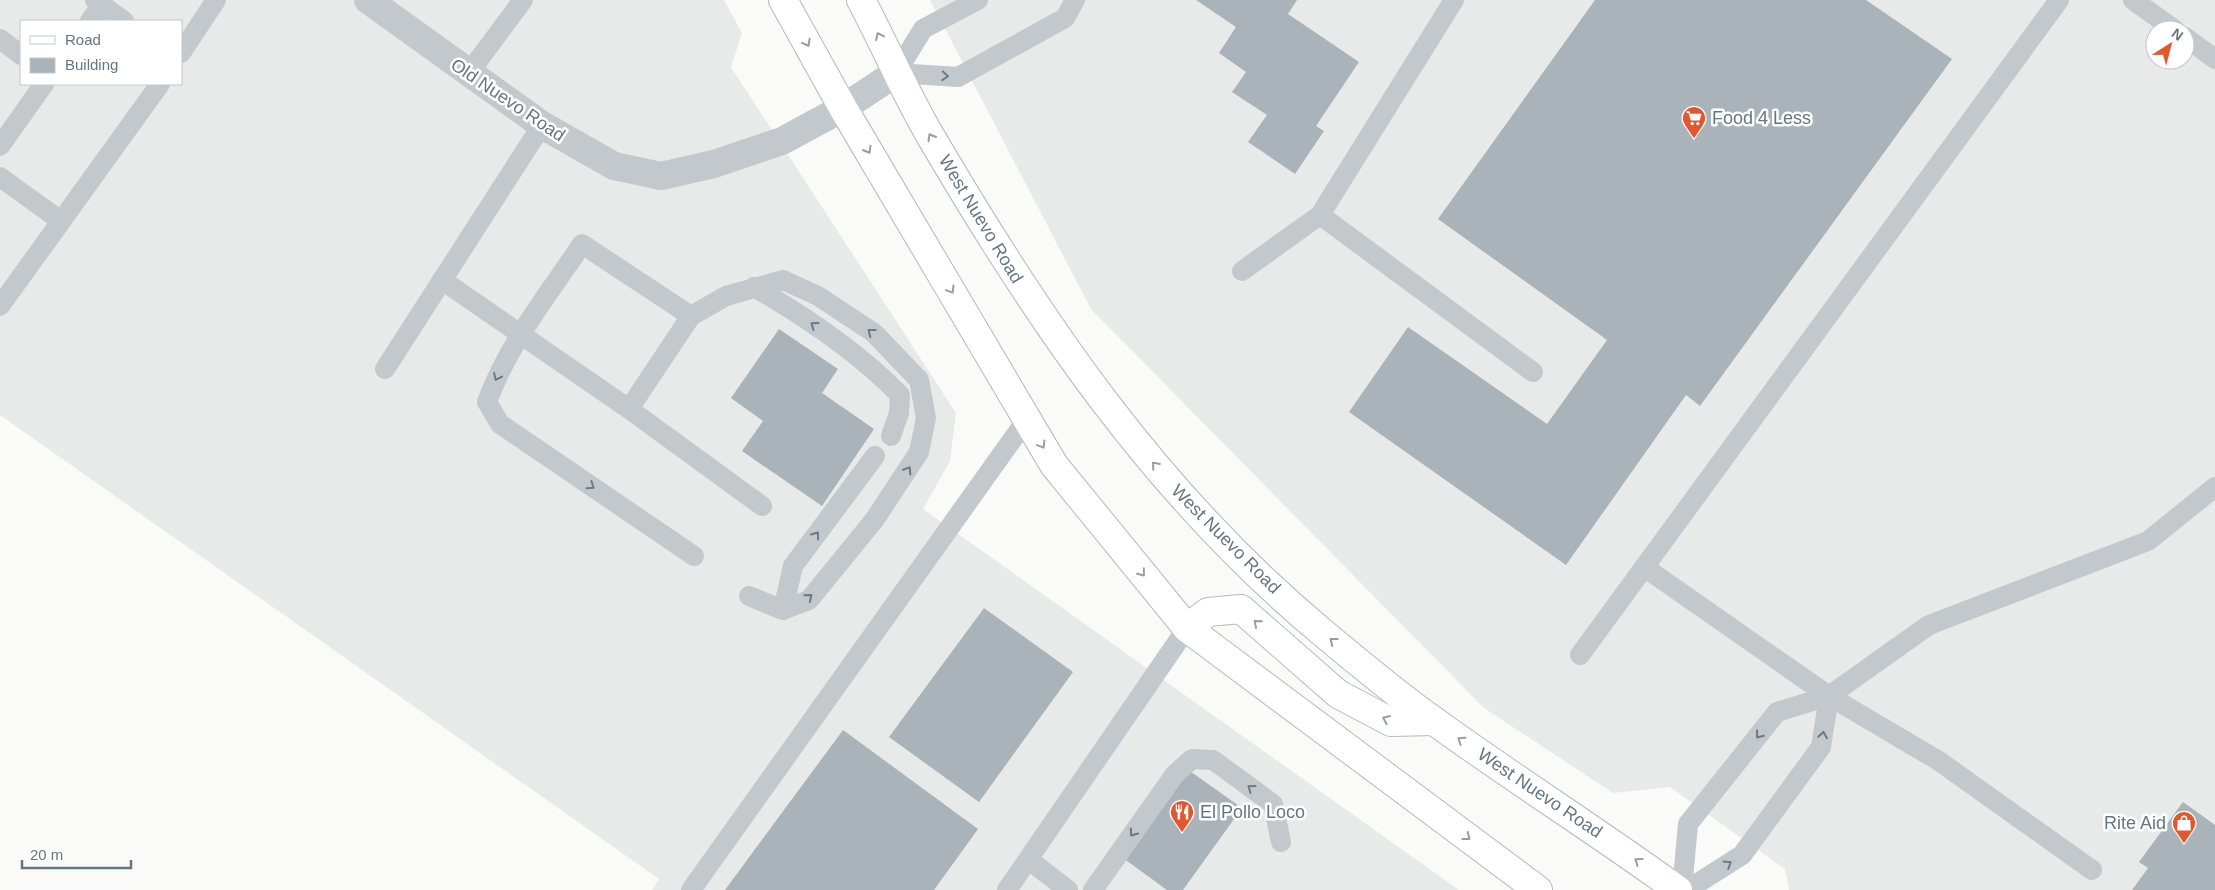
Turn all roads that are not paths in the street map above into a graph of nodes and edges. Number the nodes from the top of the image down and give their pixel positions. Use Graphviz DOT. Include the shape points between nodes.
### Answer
graph roads {
  1 [pos="216,0"];
  2 [pos="368,0"];
  3 [pos="523,0"];
  4 [pos="783,0"];
  5 [pos="861,0"];
  6 [pos="978,0"];
  7 [pos="1075,0"];
  8 [pos="1454,0"];
  9 [pos="2059,0"];
  10 [pos="2133,0"];
  11 [pos="98,2"];
  12 [pos="90,20"];
  13 [pos="123,20"];
  14 [pos="2161,20"];
  15 [pos="0,39"];
  16 [pos="2195,44"];
  17 [pos="182,51"];
  18 [pos="20,54"];
  19 [pos="2215,59"];
  20 [pos="896,73"];
  21 [pos="468,74"];
  22 [pos="43,85"];
  23 [pos="159,85"];
  24 [pos="844,108"];
  25 [pos="542,126"];
  26 [pos="0,146"];
  27 [pos="0,177"];
  28 [pos="1320,215"];
  29 [pos="61,221"];
  30 [pos="1242,270"];
  31 [pos="442,280"];
  32 [pos="754,287"];
  33 [pos="0,306"];
  34 [pos="692,316"];
  35 [pos="521,335"];
  36 [pos="385,368"];
  37 [pos="1533,372"];
  38 [pos="629,409"];
  39 [pos="1027,419"];
  40 [pos="891,436"];
  41 [pos="875,456"];
  42 [pos="2215,487"];
  43 [pos="762,506"];
  44 [pos="694,556"];
  45 [pos="1644,567"];
  46 [pos="749,596"];
  47 [pos="783,610"];
  48 [pos="1187,628"];
  49 [pos="1580,655"];
  50 [pos="1829,696"];
  51 [pos="1434,721"];
  52 [pos="1281,842"];
  53 [pos="1028,860"];
  54 [pos="2092,870"];
  55 [pos="691,890"];
  56 [pos="1007,890"];
  57 [pos="1068,890"];
  58 [pos="1093,890"];
  59 [pos="1538,890"];
  60 [pos="1678,890"];
  61 [pos="1682,890"];
  62 [pos="1687,890"];
  1 -- 17 [label="lane"];
  2 -- 21 [label="street, Old Nuevo Road"];
  3 -- 21 [label="lane"];
  4 -- 24 [label="main road, one-way"];
  20 -- 5 [label="main road, West Nuevo Road, one-way"];
  6 -- 20 [label="lane" via="923,29"];
  20 -- 7 [label="lane, one-way" via="958,77 1065,18"];
  8 -- 28 [label="lane"];
  9 -- 45 [label="lane"];
  10 -- 14 [label="lane"];
  11 -- 12 [label="lane"];
  11 -- 13 [label="lane"];
  15 -- 18 [label="lane"];
  16 -- 19 [label="lane"];
  20 -- 24 [label="street"];
  51 -- 20 [label="main road, West Nuevo Road, one-way" via="1322,632 1248,565 1194,510 1134,441 1076,366 1020,284 931,138"];
  21 -- 25 [label="street, Old Nuevo Road"];
  22 -- 26 [label="lane"];
  23 -- 29 [label="lane"];
  24 -- 25 [label="street, Old Nuevo Road" via="782,141 714,164 661,176 614,166"];
  24 -- 39 [label="main road, one-way"];
  25 -- 31 [label="lane"];
  27 -- 29 [label="lane"];
  28 -- 30 [label="lane"];
  28 -- 37 [label="lane"];
  29 -- 33 [label="lane"];
  31 -- 35 [label="lane"];
  31 -- 36 [label="lane"];
  32 -- 34 [label="lane" via="726,296"];
  40 -- 32 [label="lane, one-way" via="899,413 900,395 878,372"];
  47 -- 32 [label="lane, one-way" via="808,600 876,519 919,452 926,418 919,380 874,332 818,296 783,280"];
  34 -- 35 [label="lane" via="582,244"];
  34 -- 38 [label="lane"];
  35 -- 38 [label="lane"];
  35 -- 44 [label="lane, one-way" via="496,376 487,402 500,424"];
  38 -- 43 [label="lane"];
  39 -- 48 [label="main road, one-way" via="1054,465"];
  39 -- 55 [label="lane"];
  47 -- 41 [label="lane, one-way" via="794,566"];
  42 -- 50 [label="lane" via="2148,541 1929,626"];
  45 -- 49 [label="lane"];
  45 -- 50 [label="lane"];
  46 -- 47 [label="lane"];
  51 -- 48 [label="main road, one-way" via="1391,722 1338,694 1241,609 1208,612"];
  48 -- 53 [label="lane"];
  48 -- 59 [label="main road, one-way"];
  50 -- 54 [label="lane" via="1939,761"];
  50 -- 61 [label="lane, one-way" via="1777,712 1688,824"];
  62 -- 50 [label="lane, one-way" via="1742,856 1821,747"];
  60 -- 51 [label="main road, West Nuevo Road, one-way"];
  52 -- 58 [label="lane, one-way" via="1273,804 1214,760 1192,759 1175,774"];
  53 -- 56 [label="lane"];
  53 -- 57 [label="lane"];
}
